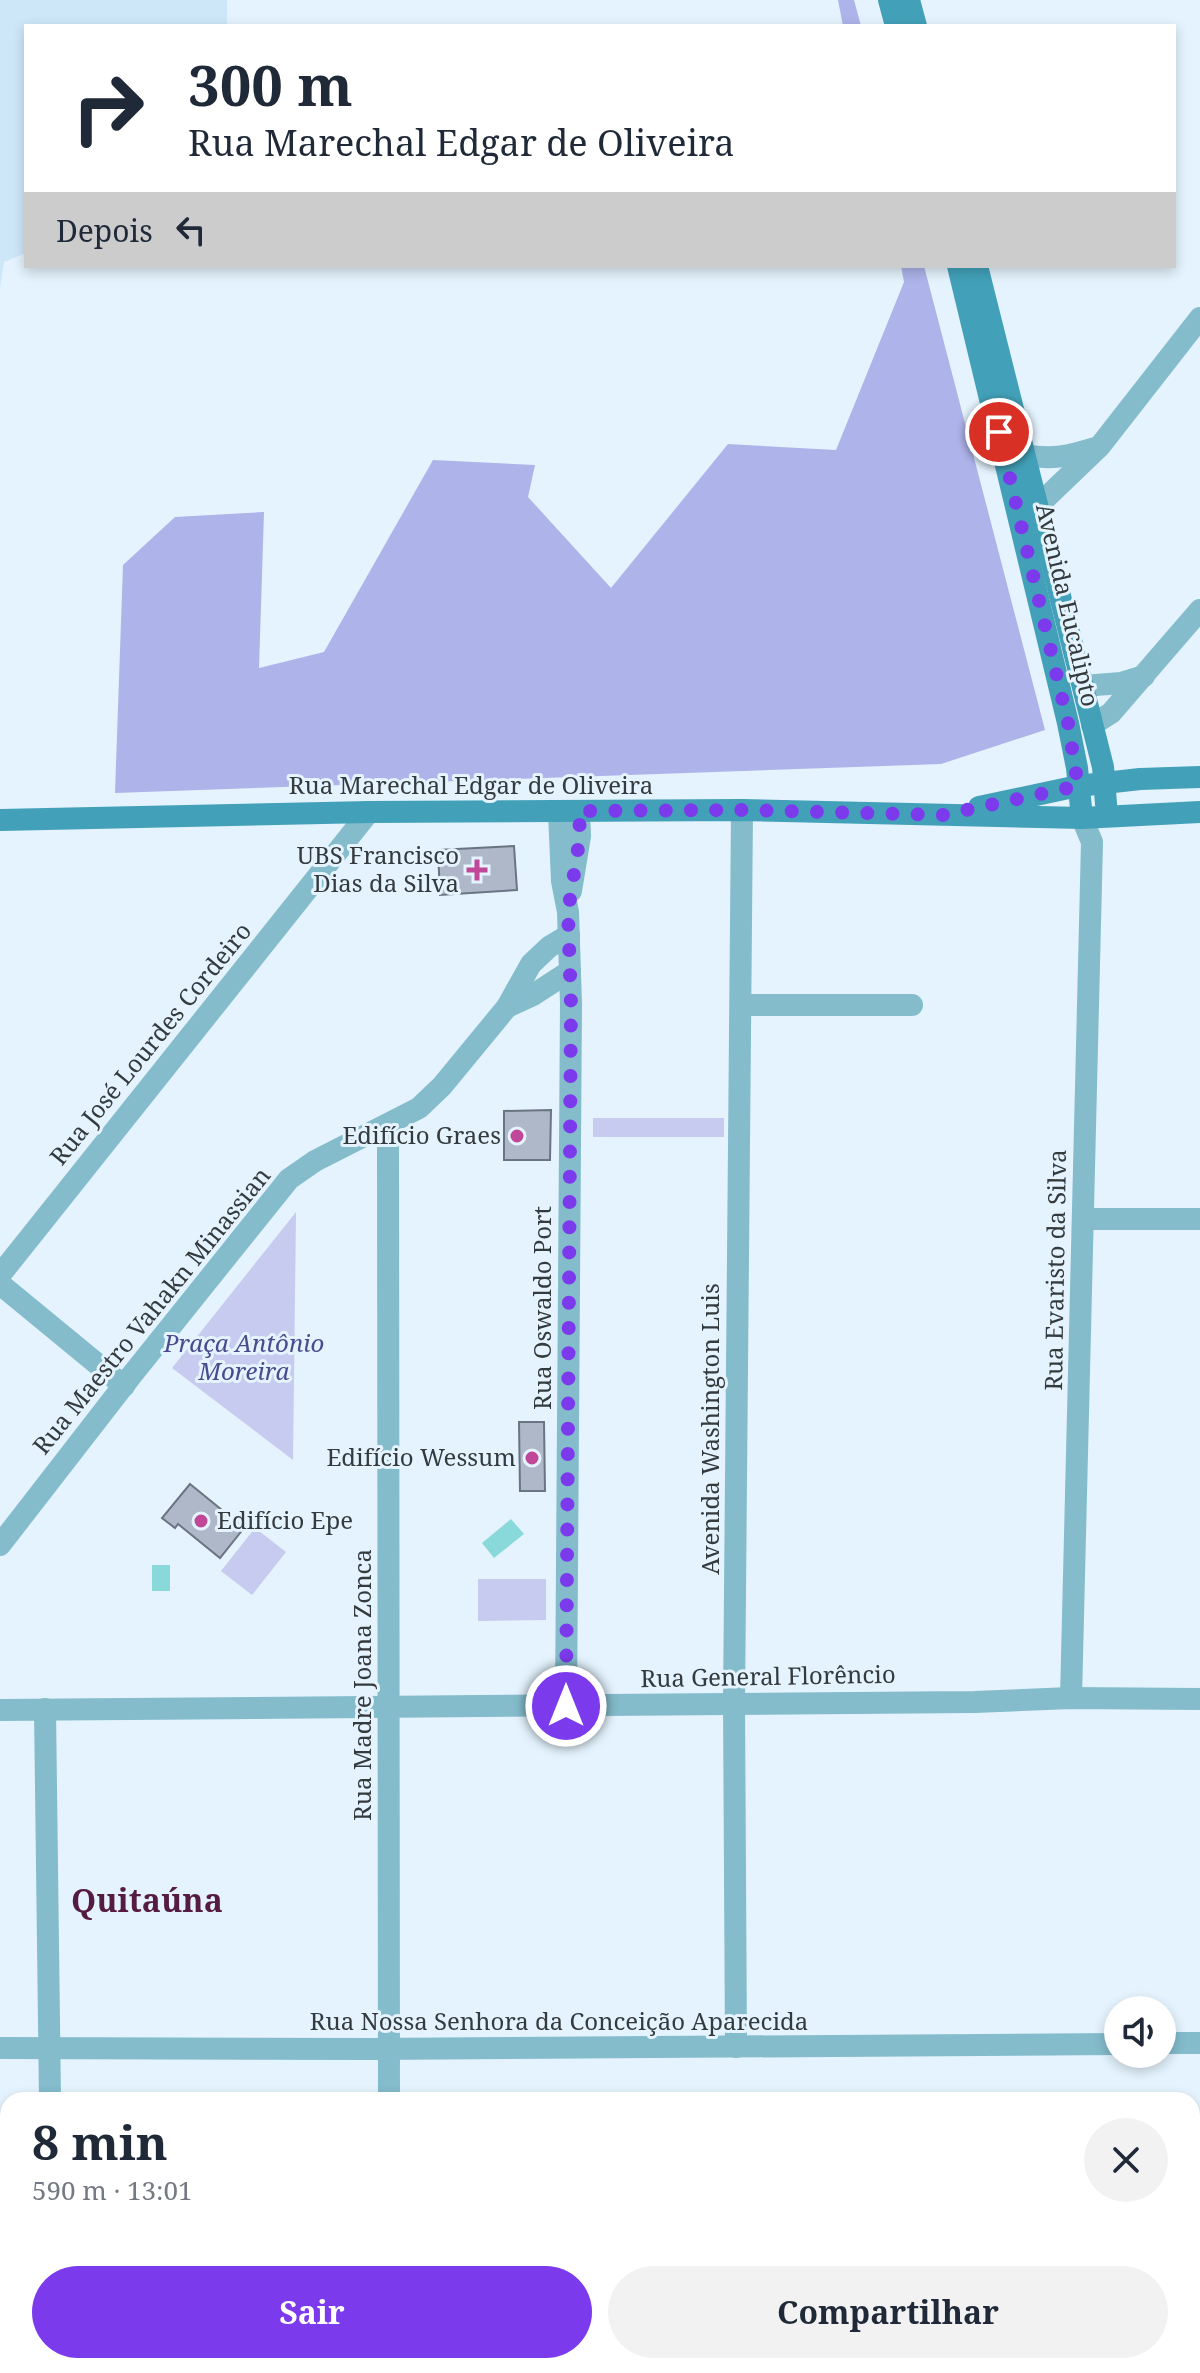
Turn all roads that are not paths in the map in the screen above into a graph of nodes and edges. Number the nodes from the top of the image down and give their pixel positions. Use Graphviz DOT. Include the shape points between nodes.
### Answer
graph roads {
  1 [pos="889,0"];
  2 [pos="909,0"];
  3 [pos="895,24"];
  4 [pos="915,24"];
  5 [pos="958,268"];
  6 [pos="978,268"];
  7 [pos="1200,318"];
  8 [pos="1100,446"];
  9 [pos="1025,455"];
  10 [pos="1038,507"];
  11 [pos="1020,522"];
  12 [pos="1200,610"];
  13 [pos="1145,675"];
  14 [pos="1083,686"];
  15 [pos="1092,725"];
  16 [pos="1200,777"];
  17 [pos="1105,784"];
  18 [pos="1078,786"];
  19 [pos="742,810"];
  20 [pos="369,812"];
  21 [pos="569,812"];
  22 [pos="1200,812"];
  23 [pos="335,813"];
  24 [pos="943,815"];
  25 [pos="1107,816"];
  26 [pos="1082,818"];
  27 [pos="0,820"];
  28 [pos="1092,842"];
  29 [pos="342,846"];
  30 [pos="569,935"];
  31 [pos="570,971"];
  32 [pos="741,1005"];
  33 [pos="912,1005"];
  34 [pos="507,1007"];
  35 [pos="388,1126"];
  36 [pos="1083,1219"];
  37 [pos="1200,1219"];
  38 [pos="0,1275"];
  39 [pos="0,1284"];
  40 [pos="124,1386"];
  41 [pos="0,1545"];
  42 [pos="1071,1698"];
  43 [pos="1200,1699"];
  44 [pos="734,1703"];
  45 [pos="566,1706"];
  46 [pos="388,1707"];
  47 [pos="45,1709"];
  48 [pos="0,1710"];
  49 [pos="1176,2043"];
  50 [pos="1200,2043"];
  51 [pos="1104,2044"];
  52 [pos="736,2047"];
  53 [pos="0,2048"];
  54 [pos="49,2048"];
  55 [pos="389,2049"];
  56 [pos="50,2092"];
  57 [pos="389,2092"];
  1 -- 3 [label="main road"];
  2 -- 4 [label="main road"];
  5 -- 11 [label="main road, Avenida Eucalipto"];
  6 -- 9 [label="main road, Avenida Eucalipto"];
  7 -- 8 [label="street"];
  8 -- 9 [label="street" via="1063,458"];
  8 -- 10 [label="street"];
  9 -- 10 [label="main road, Avenida Eucalipto"];
  10 -- 11 [label="street"];
  10 -- 14 [label="main road, Avenida Eucalipto"];
  11 -- 18 [label="main road, Avenida Eucalipto"];
  12 -- 13 [label="street"];
  13 -- 14 [label="street"];
  13 -- 15 [label="street" via="1111,713"];
  14 -- 15 [label="main road, Avenida Eucalipto"];
  15 -- 17 [label="main road, Avenida Eucalipto"];
  16 -- 17 [label="main road, Rua Marechal Edgar de Oliveira"];
  17 -- 18 [label="main road, Rua Marechal Edgar de Oliveira"];
  17 -- 25 [label="main road, Avenida Eucalipto"];
  18 -- 24 [label="main road, Rua Marechal Edgar de Oliveira"];
  18 -- 26 [label="main road, Avenida Eucalipto"];
  19 -- 21 [label="main road, Rua Marechal Edgar de Oliveira"];
  19 -- 24 [label="main road, Rua Marechal Edgar de Oliveira"];
  19 -- 32 [label="street, Avenida Washington Luis"];
  20 -- 21 [label="main road, Rua Marechal Edgar de Oliveira"];
  20 -- 23 [label="main road, Rua Marechal Edgar de Oliveira"];
  20 -- 29 [label="street, Rua José Lourdes Cordeiro"];
  21 -- 30 [label="street, Rua Oswaldo Port" via="562,881"];
  22 -- 25 [label="main road, Rua Marechal Edgar de Oliveira"];
  23 -- 27 [label="main road, Rua Marechal Edgar de Oliveira"];
  23 -- 29 [label="street"];
  24 -- 26 [label="main road, Rua Marechal Edgar de Oliveira"];
  25 -- 26 [label="main road, Rua Marechal Edgar de Oliveira"];
  25 -- 28 [label="street, Rua Evaristo da Silva"];
  26 -- 28 [label="street, Rua Evaristo da Silva"];
  28 -- 36 [label="street, Rua Evaristo da Silva"];
  29 -- 38 [label="street, Rua José Lourdes Cordeiro"];
  30 -- 31 [label="street, Rua Oswaldo Port"];
  30 -- 34 [label="street, Rua Maestro Vahakn Minassian" via="531,964"];
  31 -- 34 [label="street, Rua Maestro Vahakn Minassian"];
  31 -- 45 [label="street, Rua Oswaldo Port"];
  32 -- 33 [label="street"];
  32 -- 44 [label="street, Avenida Washington Luis"];
  34 -- 35 [label="street, Rua Maestro Vahakn Minassian" via="442,1086"];
  35 -- 40 [label="street, Rua Maestro Vahakn Minassian" via="289,1179"];
  35 -- 46 [label="street, Rua Madre Joana Zonca"];
  36 -- 37 [label="street"];
  36 -- 42 [label="street, Rua Evaristo da Silva"];
  39 -- 40 [label="street"];
  40 -- 41 [label="street, Rua Maestro Vahakn Minassian"];
  42 -- 43 [label="street, Rua General Florêncio"];
  42 -- 44 [label="street, Rua General Florêncio"];
  44 -- 45 [label="street, Rua General Florêncio"];
  44 -- 52 [label="street, Avenida Washington Luis"];
  45 -- 46 [label="street, Rua General Florêncio"];
  46 -- 47 [label="street, Rua General Florêncio"];
  46 -- 55 [label="street, Rua Madre Joana Zonca"];
  47 -- 48 [label="street, Rua General Florêncio"];
  47 -- 54 [label="street"];
  49 -- 50 [label="street"];
  51 -- 52 [label="street, Rua Nossa Senhora da Conceição Aparecida"];
  52 -- 55 [label="street, Rua Nossa Senhora da Conceição Aparecida"];
  53 -- 54 [label="street, Rua Nossa Senhora da Conceição Aparecida"];
  54 -- 55 [label="street, Rua Nossa Senhora da Conceição Aparecida"];
  54 -- 56 [label="street"];
  55 -- 57 [label="street, Rua Madre Joana Zonca"];
}
